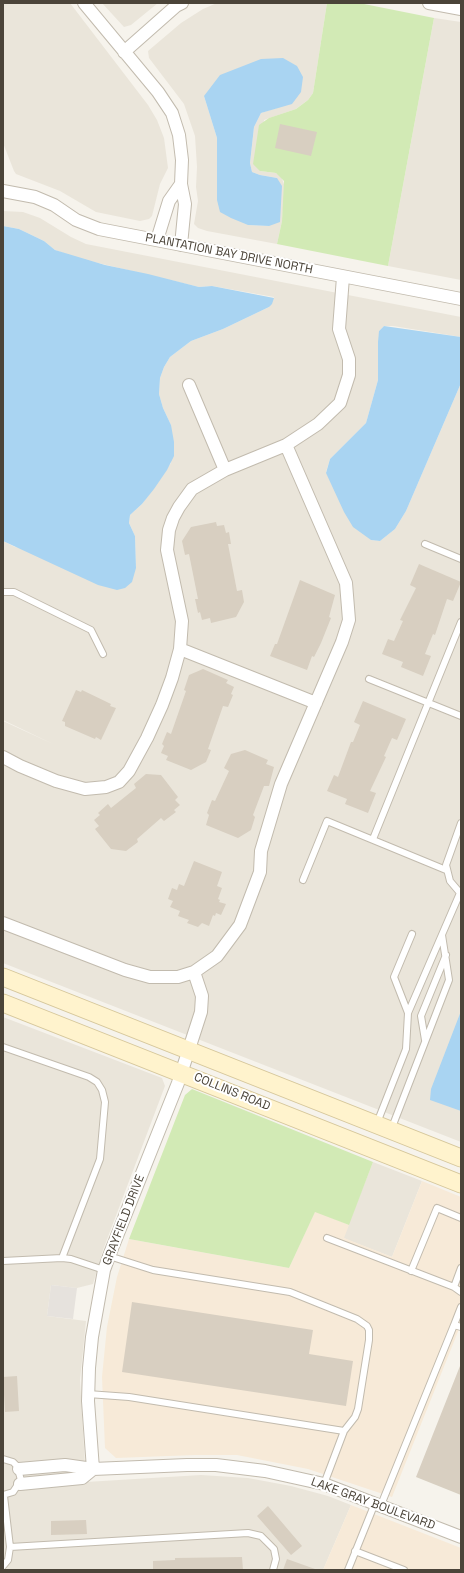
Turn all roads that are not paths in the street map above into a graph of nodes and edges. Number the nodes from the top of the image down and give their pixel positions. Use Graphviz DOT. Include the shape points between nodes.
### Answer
graph roads {
  1 [pos="84,3"];
  2 [pos="182,3"];
  3 [pos="429,3"];
  4 [pos="461,9"];
  5 [pos="124,52"];
  6 [pos="180,184"];
  7 [pos="3,191"];
  8 [pos="157,240"];
  9 [pos="181,245"];
  10 [pos="343,276"];
  11 [pos="461,299"];
  12 [pos="189,385"];
  13 [pos="286,445"];
  14 [pos="225,470"];
  15 [pos="425,544"];
  16 [pos="461,559"];
  17 [pos="3,592"];
  18 [pos="461,622"];
  19 [pos="180,649"];
  20 [pos="103,654"];
  21 [pos="369,679"];
  22 [pos="316,703"];
  23 [pos="428,703"];
  24 [pos="461,716"];
  25 [pos="3,757"];
  26 [pos="461,823"];
  27 [pos="373,839"];
  28 [pos="446,870"];
  29 [pos="303,880"];
  30 [pos="460,893"];
  31 [pos="3,923"];
  32 [pos="412,934"];
  33 [pos="442,935"];
  34 [pos="446,954"];
  35 [pos="194,972"];
  36 [pos="3,977"];
  37 [pos="3,1003"];
  38 [pos="408,1013"];
  39 [pos="425,1042"];
  40 [pos="3,1047"];
  41 [pos="189,1050"];
  42 [pos="182,1072"];
  43 [pos="384,1127"];
  44 [pos="461,1158"];
  45 [pos="411,1164"];
  46 [pos="461,1184"];
  47 [pos="461,1218"];
  48 [pos="326,1238"];
  49 [pos="109,1256"];
  50 [pos="62,1258"];
  51 [pos="3,1261"];
  52 [pos="461,1268"];
  53 [pos="104,1270"];
  54 [pos="412,1271"];
  55 [pos="454,1287"];
  56 [pos="461,1292"];
  57 [pos="461,1307"];
  58 [pos="454,1325"];
  59 [pos="461,1327"];
  60 [pos="88,1394"];
  61 [pos="344,1431"];
  62 [pos="3,1459"];
  63 [pos="19,1469"];
  64 [pos="93,1469"];
  65 [pos="20,1484"];
  66 [pos="324,1484"];
  67 [pos="4,1496"];
  68 [pos="378,1504"];
  69 [pos="461,1537"];
  70 [pos="10,1547"];
  71 [pos="355,1551"];
  72 [pos="3,1566"];
  73 [pos="273,1570"];
  74 [pos="348,1570"];
  75 [pos="404,1570"];
  1 -- 5 [label="street"];
  2 -- 5 [label="street"];
  3 -- 4 [label="street"];
  5 -- 6 [label="street" via="172,113 179,135 182,160"];
  6 -- 8 [label="street" via="169,201"];
  6 -- 9 [label="street" via="185,204"];
  7 -- 8 [label="street, PLANTATION BAY DRIVE NORTH" via="35,197 54,205 76,220 99,229"];
  8 -- 9 [label="street, PLANTATION BAY DRIVE NORTH"];
  9 -- 10 [label="street, PLANTATION BAY DRIVE NORTH"];
  10 -- 11 [label="street, PLANTATION BAY DRIVE NORTH"];
  10 -- 13 [label="street" via="339,329 350,359 346,386 340,403 327,417"];
  12 -- 14 [label="street"];
  13 -- 14 [label="street"];
  13 -- 22 [label="street" via="346,583 348,599 347,627"];
  14 -- 19 [label="street" via="192,489 179,507 169,530 167,550 182,621"];
  15 -- 16 [label="lane"];
  17 -- 20 [label="lane" via="14,592 91,630"];
  18 -- 23 [label="lane"];
  19 -- 22 [label="street"];
  19 -- 25 [label="street" via="172,678 147,738 129,771 119,782 106,787 85,789 56,781"];
  21 -- 23 [label="lane"];
  22 -- 35 [label="street" via="279,790 261,851 260,872 240,925 217,956"];
  23 -- 24 [label="lane"];
  23 -- 27 [label="lane"];
  26 -- 28 [label="lane" via="447,859"];
  27 -- 28 [label="lane"];
  27 -- 29 [label="lane" via="327,821"];
  28 -- 30 [label="lane" via="450,881"];
  30 -- 33 [label="lane"];
  31 -- 35 [label="street" via="125,970 150,977 178,977"];
  32 -- 38 [label="lane" via="394,977"];
  33 -- 34 [label="lane"];
  33 -- 38 [label="lane"];
  34 -- 39 [label="lane" via="449,980"];
  34 -- 39 [label="lane" via="421,1016"];
  35 -- 41 [label="street, GRAYFIELD DRIVE" via="202,996 201,1012"];
  36 -- 41 [label="main road, COLLINS ROAD"];
  37 -- 42 [label="main road, COLLINS ROAD"];
  38 -- 43 [label="lane" via="406,1049"];
  39 -- 43 [label="lane"];
  40 -- 50 [label="lane" via="89,1077 102,1090 105,1102 100,1159"];
  41 -- 42 [label="street, GRAYFIELD DRIVE"];
  41 -- 43 [label="main road, COLLINS ROAD"];
  42 -- 45 [label="main road, COLLINS ROAD"];
  42 -- 49 [label="street, GRAYFIELD DRIVE"];
  43 -- 44 [label="main road, COLLINS ROAD"];
  43 -- 45 [label="main road" via="390,1147"];
  45 -- 46 [label="main road, COLLINS ROAD"];
  47 -- 54 [label="lane" via="437,1208"];
  48 -- 54 [label="lane"];
  49 -- 53 [label="street, GRAYFIELD DRIVE"];
  49 -- 61 [label="lane" via="153,1270 290,1292 363,1322 369,1330 358,1409"];
  50 -- 51 [label="lane"];
  50 -- 53 [label="lane"];
  52 -- 55 [label="lane"];
  53 -- 60 [label="street, GRAYFIELD DRIVE" via="92,1337"];
  54 -- 55 [label="lane"];
  55 -- 56 [label="lane"];
  57 -- 58 [label="lane"];
  58 -- 59 [label="lane"];
  58 -- 68 [label="lane"];
  60 -- 61 [label="lane" via="129,1397"];
  60 -- 64 [label="street, GRAYFIELD DRIVE"];
  61 -- 66 [label="lane"];
  62 -- 63 [label="lane" via="13,1462"];
  63 -- 64 [label="street, LAKE GRAY BOULEVARD" via="65,1465"];
  63 -- 65 [label="lane"];
  64 -- 65 [label="street, LAKE GRAY BOULEVARD" via="82,1478"];
  64 -- 66 [label="street, LAKE GRAY BOULEVARD" via="216,1465 271,1472"];
  65 -- 67 [label="lane" via="13,1492"];
  66 -- 68 [label="street, LAKE GRAY BOULEVARD"];
  67 -- 70 [label="lane"];
  68 -- 69 [label="street, LAKE GRAY BOULEVARD"];
  68 -- 71 [label="lane"];
  70 -- 72 [label="lane" via="8,1560"];
  70 -- 73 [label="lane" via="248,1533 261,1536 274,1549 276,1559"];
  71 -- 74 [label="lane"];
  71 -- 75 [label="lane"];
}
